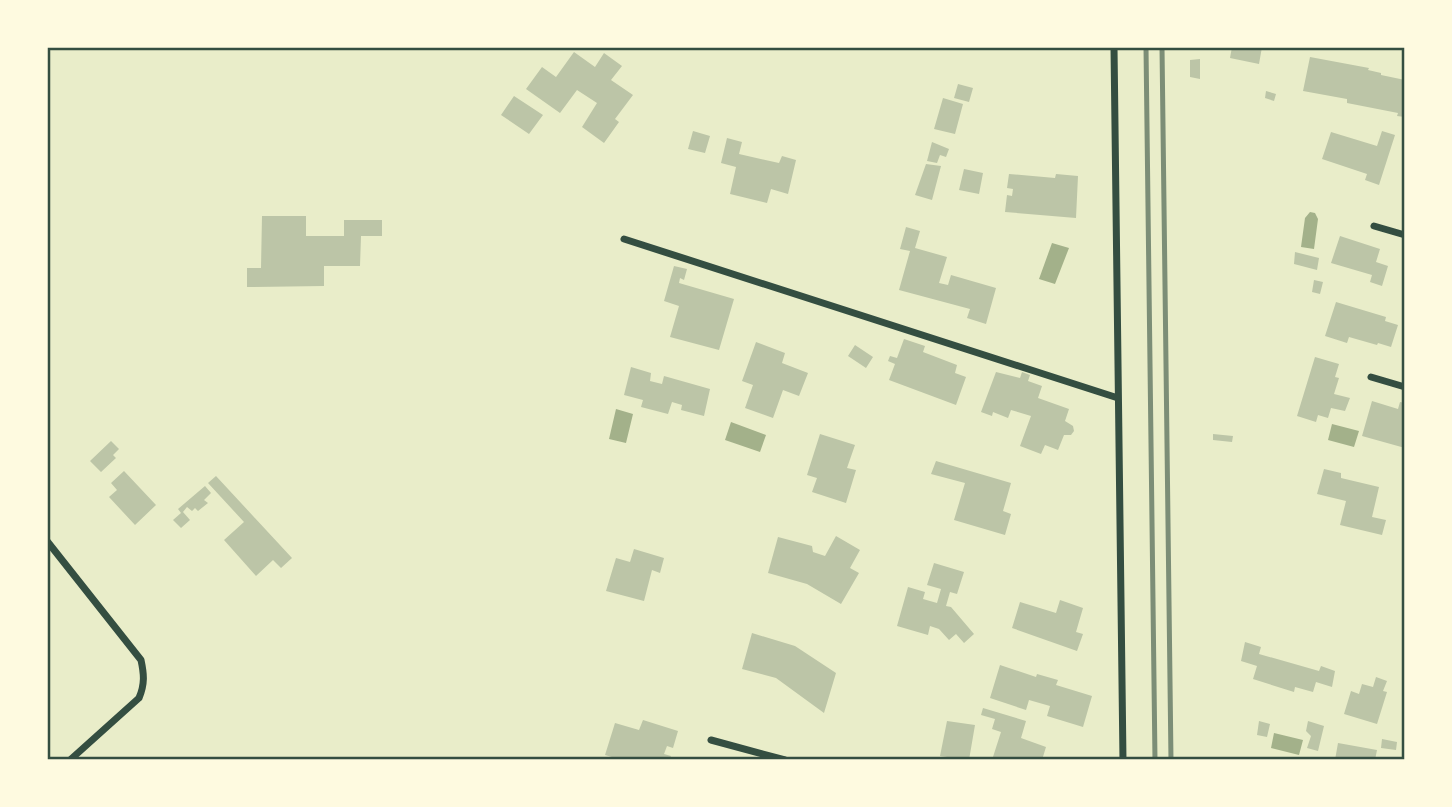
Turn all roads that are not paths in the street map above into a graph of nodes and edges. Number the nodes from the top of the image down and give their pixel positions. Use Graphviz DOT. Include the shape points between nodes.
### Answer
graph roads {
  1 [pos="1114,47"];
  2 [pos="1374,226"];
  3 [pos="1405,235"];
  4 [pos="624,239"];
  5 [pos="1371,377"];
  6 [pos="1405,387"];
  7 [pos="1118,398"];
  8 [pos="47,541"];
  9 [pos="712,740"];
  10 [pos="70,760"];
  11 [pos="785,760"];
  12 [pos="1123,760"];
  1 -- 7 [label="street"];
  2 -- 3 [label="street"];
  4 -- 7 [label="street"];
  5 -- 6 [label="street"];
  7 -- 12 [label="street"];
  8 -- 10 [label="street" via="141,660 145,675 139,698"];
  9 -- 11 [label="street"];
}
